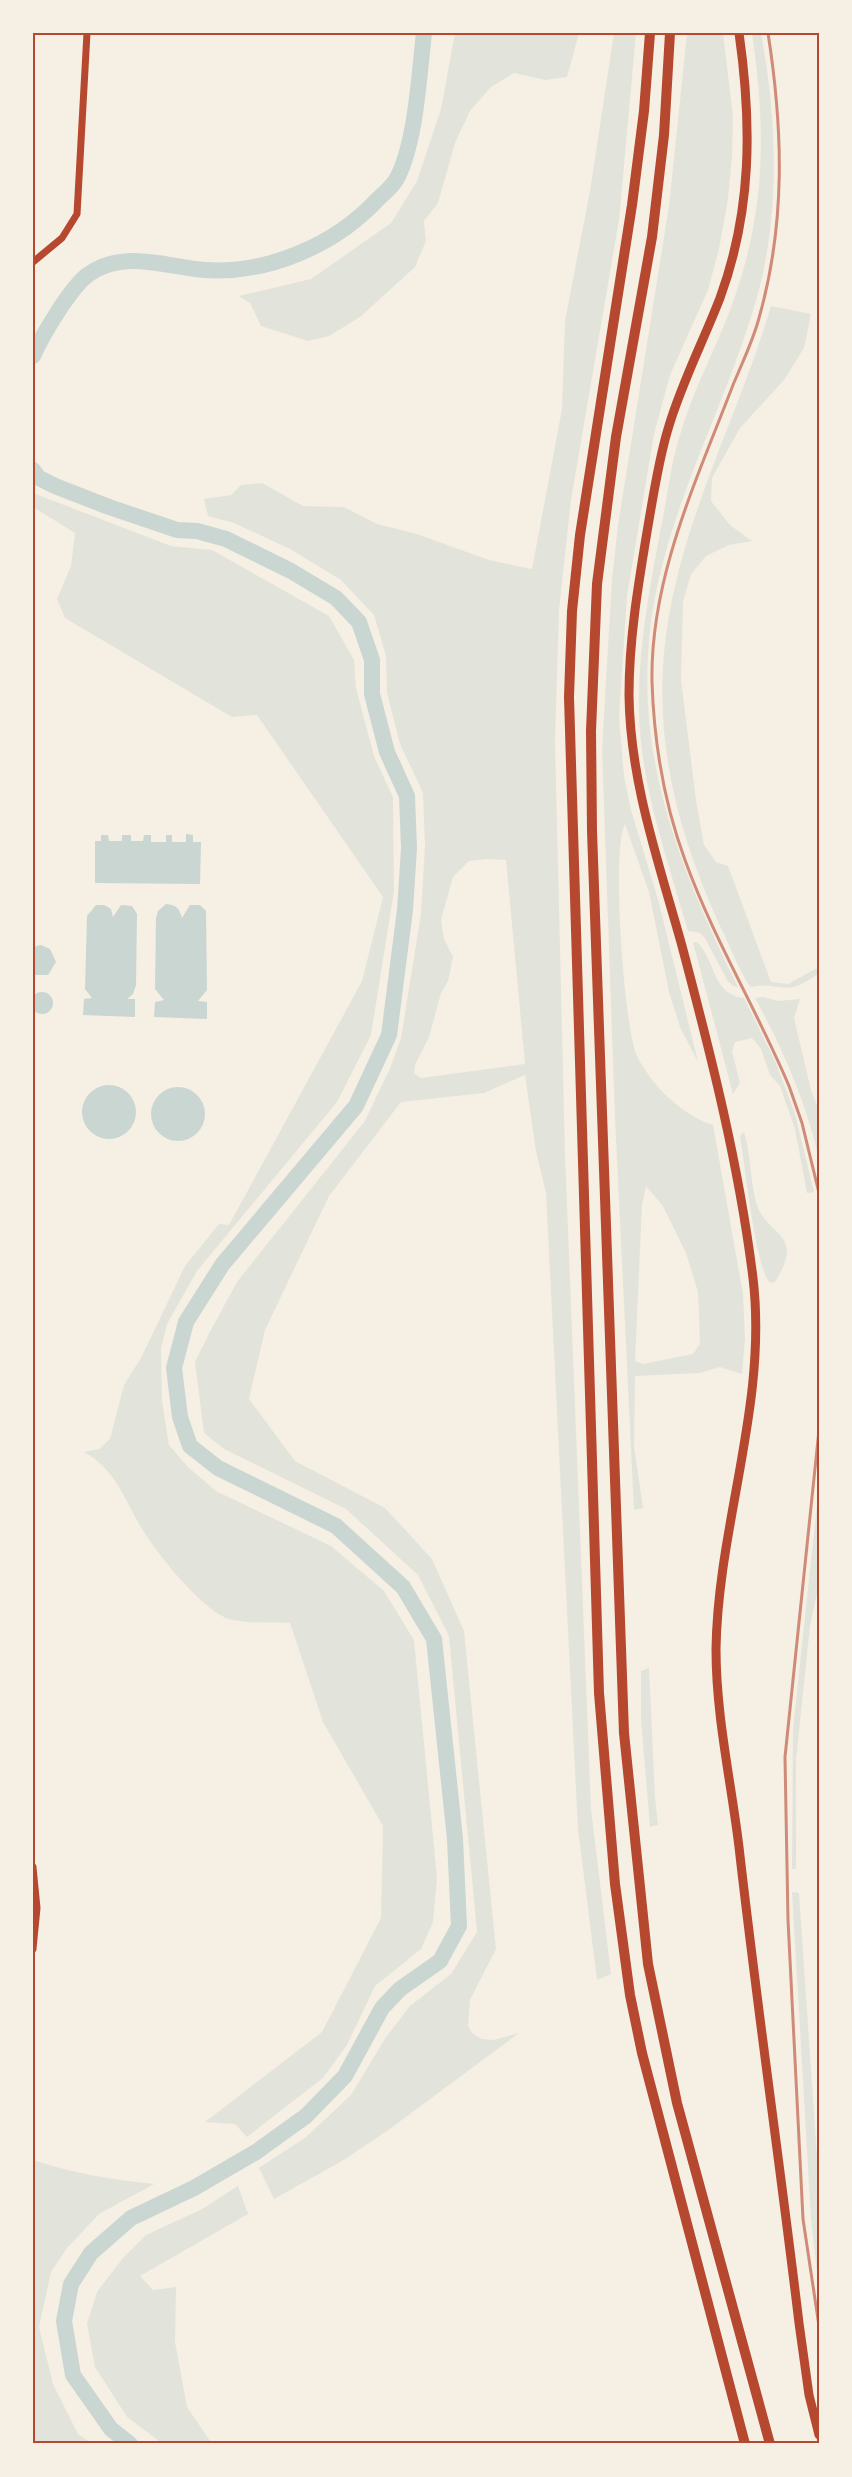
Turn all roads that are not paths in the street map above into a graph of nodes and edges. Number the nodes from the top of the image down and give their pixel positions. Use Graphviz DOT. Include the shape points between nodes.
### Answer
graph roads {
  1 [pos="87,33"];
  2 [pos="650,33"];
  3 [pos="670,33"];
  4 [pos="739,33"];
  5 [pos="33,262"];
  6 [pos="33,1867"];
  7 [pos="33,1949"];
  8 [pos="819,2435"];
  9 [pos="745,2444"];
  10 [pos="770,2444"];
  1 -- 5 [label="street" via="77,214 62,238"];
  2 -- 9 [label="highway" via="632,205 580,535 569,687 599,1694 615,1884 630,1995"];
  3 -- 10 [label="highway" via="652,237 616,437 597,584 591,720 623,1699 648,1964 661,2031"];
  4 -- 8 [label="main road" via="748,99 746,188 721,294 676,404 662,451 630,658 630,736 638,788 706,1036 753,1280 754,1369 720,1598 716,1651 799,2323"];
  6 -- 7 [label="street" via="37,1908"];
}
